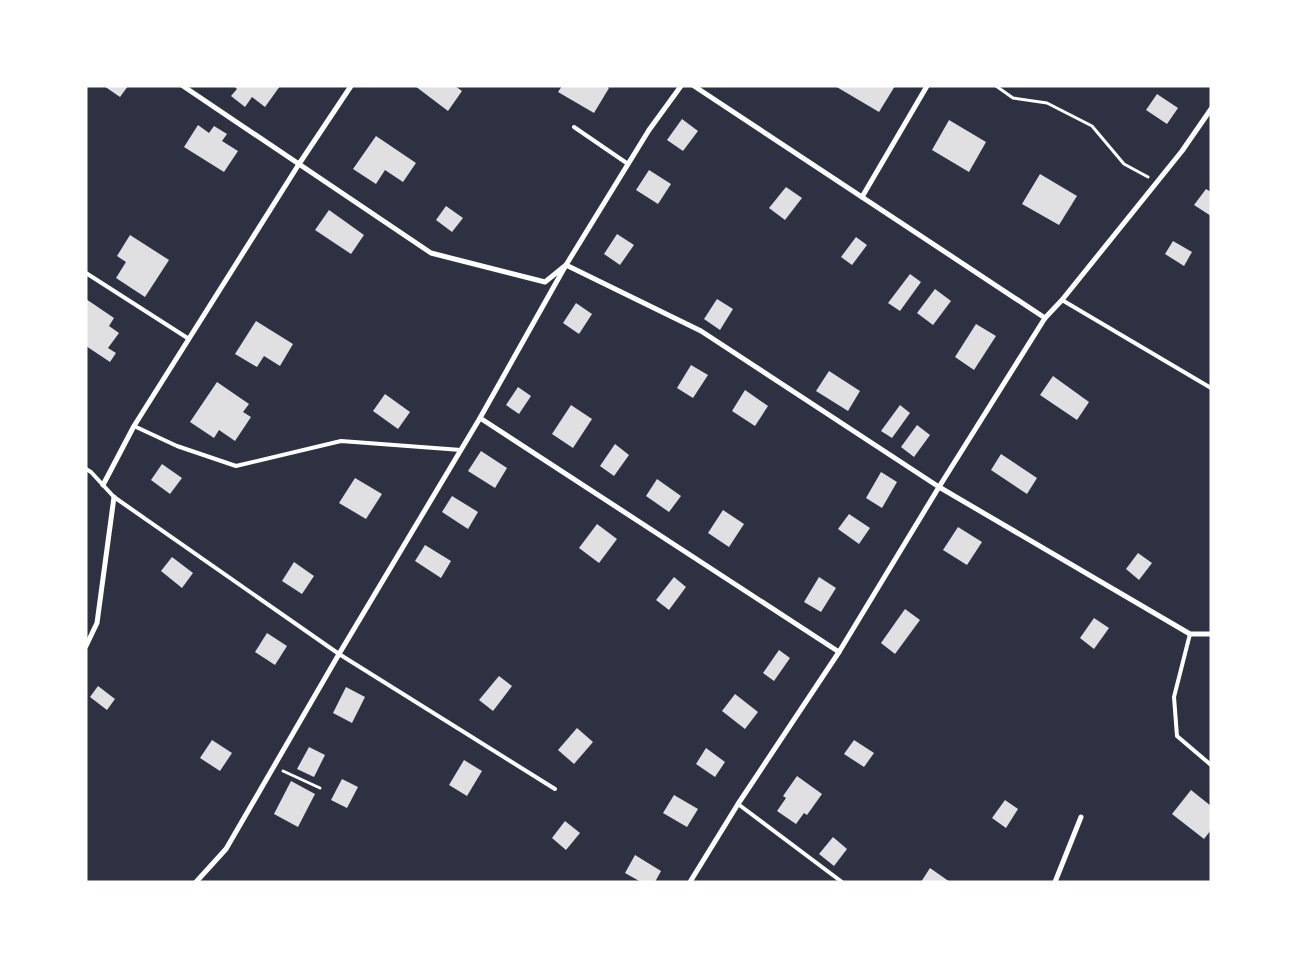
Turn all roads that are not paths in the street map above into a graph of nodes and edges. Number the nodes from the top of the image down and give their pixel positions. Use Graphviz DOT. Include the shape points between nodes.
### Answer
graph roads {
  1 [pos="183,86"];
  2 [pos="351,86"];
  3 [pos="681,86"];
  4 [pos="694,86"];
  5 [pos="927,86"];
  6 [pos="1211,109"];
  7 [pos="574,127"];
  8 [pos="299,164"];
  9 [pos="628,164"];
  10 [pos="862,197"];
  11 [pos="566,265"];
  12 [pos="86,273"];
  13 [pos="1062,300"];
  14 [pos="1045,318"];
  15 [pos="189,339"];
  16 [pos="1211,388"];
  17 [pos="480,418"];
  18 [pos="134,426"];
  19 [pos="461,450"];
  20 [pos="86,469"];
  21 [pos="103,485"];
  22 [pos="939,487"];
  23 [pos="114,497"];
  24 [pos="1190,634"];
  25 [pos="1211,634"];
  26 [pos="86,646"];
  27 [pos="840,652"];
  28 [pos="338,654"];
  29 [pos="1211,765"];
  30 [pos="556,789"];
  31 [pos="738,804"];
  32 [pos="1081,817"];
  33 [pos="196,882"];
  34 [pos="690,882"];
  35 [pos="842,882"];
  36 [pos="1056,882"];
  1 -- 8 [label="street"];
  2 -- 8 [label="street"];
  3 -- 9 [label="street"];
  4 -- 10 [label="street"];
  5 -- 10 [label="street"];
  6 -- 13 [label="street" via="1158,182"];
  7 -- 9 [label="lane"];
  8 -- 11 [label="street" via="431,253 545,282"];
  8 -- 15 [label="street"];
  9 -- 11 [label="street"];
  10 -- 14 [label="street"];
  11 -- 17 [label="street"];
  11 -- 22 [label="street" via="701,331"];
  12 -- 15 [label="lane"];
  13 -- 14 [label="street"];
  13 -- 16 [label="lane"];
  14 -- 22 [label="street"];
  15 -- 18 [label="street"];
  17 -- 19 [label="street"];
  17 -- 27 [label="street"];
  18 -- 19 [label="lane" via="177,446 236,466 341,441"];
  18 -- 21 [label="street"];
  19 -- 28 [label="street"];
  20 -- 21 [label="lane"];
  21 -- 23 [label="lane"];
  22 -- 24 [label="street"];
  22 -- 27 [label="street"];
  23 -- 26 [label="street" via="97,623"];
  23 -- 28 [label="lane"];
  24 -- 25 [label="street"];
  24 -- 29 [label="lane" via="1174,697 1177,736"];
  27 -- 31 [label="street"];
  28 -- 30 [label="lane"];
  28 -- 33 [label="street" via="226,849"];
  31 -- 34 [label="street"];
  31 -- 35 [label="lane"];
  32 -- 36 [label="street"];
}
